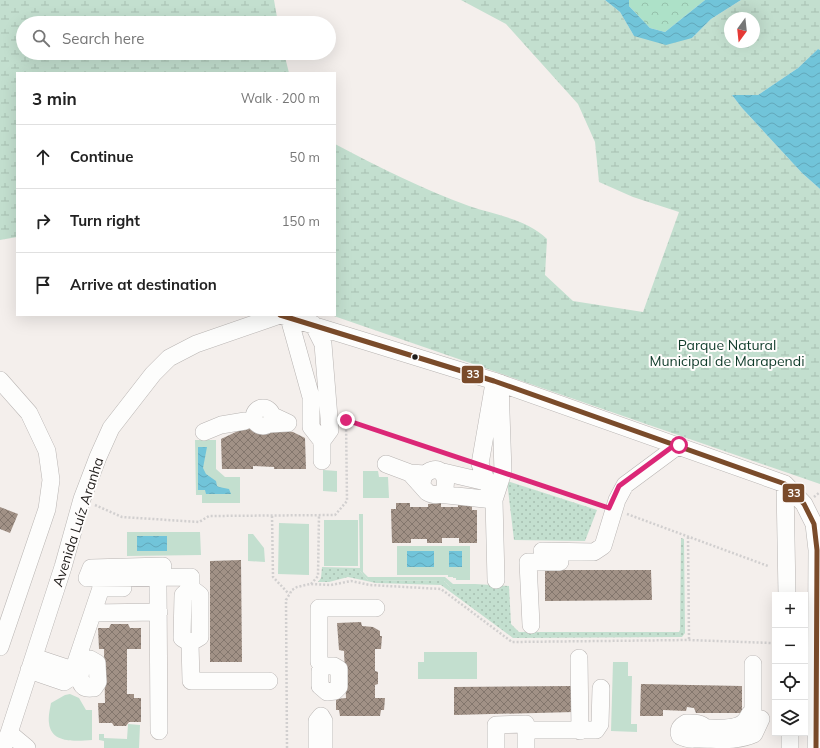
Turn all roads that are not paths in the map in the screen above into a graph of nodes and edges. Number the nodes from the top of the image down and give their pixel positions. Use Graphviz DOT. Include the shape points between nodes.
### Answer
graph roads {
  1 [pos="283,316"];
  2 [pos="313,324"];
  3 [pos="0,380"];
  4 [pos="497,382"];
  5 [pos="320,396"];
  6 [pos="311,427"];
  7 [pos="204,432"];
  8 [pos="322,441"];
  9 [pos="677,445"];
  10 [pos="322,461"];
  11 [pos="386,464"];
  12 [pos="424,476"];
  13 [pos="486,482"];
  14 [pos="785,484"];
  15 [pos="438,494"];
  16 [pos="494,500"];
  17 [pos="814,514"];
  18 [pos="542,548"];
  19 [pos="584,549"];
  20 [pos="163,566"];
  21 [pos="496,580"];
  22 [pos="158,587"];
  23 [pos="134,588"];
  24 [pos="787,592"];
  25 [pos="376,608"];
  26 [pos="159,612"];
  27 [pos="93,613"];
  28 [pos="531,625"];
  29 [pos="85,637"];
  30 [pos="0,647"];
  31 [pos="579,658"];
  32 [pos="32,664"];
  33 [pos="753,664"];
  34 [pos="82,671"];
  35 [pos="269,681"];
  36 [pos="322,685"];
  37 [pos="598,689"];
  38 [pos="758,719"];
  39 [pos="526,727"];
  40 [pos="580,728"];
  41 [pos="159,731"];
  42 [pos="697,739"];
  43 [pos="14,744"];
  44 [pos="317,748"];
  45 [pos="324,748"];
  46 [pos="496,748"];
  47 [pos="526,748"];
  48 [pos="816,748"];
  1 -- 2 [label="street"];
  1 -- 5 [label="street"];
  1 -- 32 [label="street, Avenida Luíz Aranha" via="196,344 169,358 153,374 112,428 82,499"];
  2 -- 4 [label="street"];
  2 -- 5 [label="street" via="323,344"];
  3 -- 30 [label="street" via="29,413 47,451 51,480 47,509"];
  4 -- 9 [label="street"];
  4 -- 13 [label="street" via="480,464"];
  4 -- 16 [label="street" via="503,472"];
  5 -- 6 [label="street"];
  5 -- 8 [label="street" via="330,430"];
  6 -- 7 [label="street" via="259,420 221,425"];
  6 -- 8 [label="street"];
  8 -- 10 [label="street"];
  9 -- 14 [label="street"];
  9 -- 19 [label="street" via="625,485 611,509 599,541 595,546"];
  11 -- 12 [label="street"];
  12 -- 13 [label="street"];
  12 -- 15 [label="street" via="427,492"];
  12 -- 15 [label="street" via="443,473 445,489"];
  13 -- 16 [label="street"];
  14 -- 17 [label="street"];
  14 -- 24 [label="street"];
  15 -- 16 [label="street"];
  16 -- 21 [label="street"];
  17 -- 48 [label="street" via="817,550"];
  18 -- 19 [label="street"];
  19 -- 28 [label="street" via="575,562 528,562"];
  20 -- 35 [label="street" via="91,568 87,578 191,577 191,588 200,595 200,637 190,643 191,681"];
  22 -- 26 [label="street"];
  23 -- 27 [label="street" via="101,588"];
  25 -- 36 [label="street" via="319,608"];
  26 -- 27 [label="street"];
  26 -- 41 [label="street"];
  27 -- 29 [label="street"];
  29 -- 34 [label="street"];
  29 -- 34 [label="street"];
  31 -- 40 [label="street"];
  32 -- 34 [label="street" via="64,682"];
  32 -- 43 [label="street, Avenida Luíz Aranha"];
  33 -- 42 [label="street" via="753,711 741,724"];
  36 -- 44 [label="street" via="317,721"];
  36 -- 45 [label="street"];
  37 -- 40 [label="street" via="600,724 596,730"];
  38 -- 42 [label="street" via="754,734 743,739"];
  39 -- 40 [label="street"];
  39 -- 46 [label="street" via="496,725"];
  39 -- 47 [label="street"];
}
